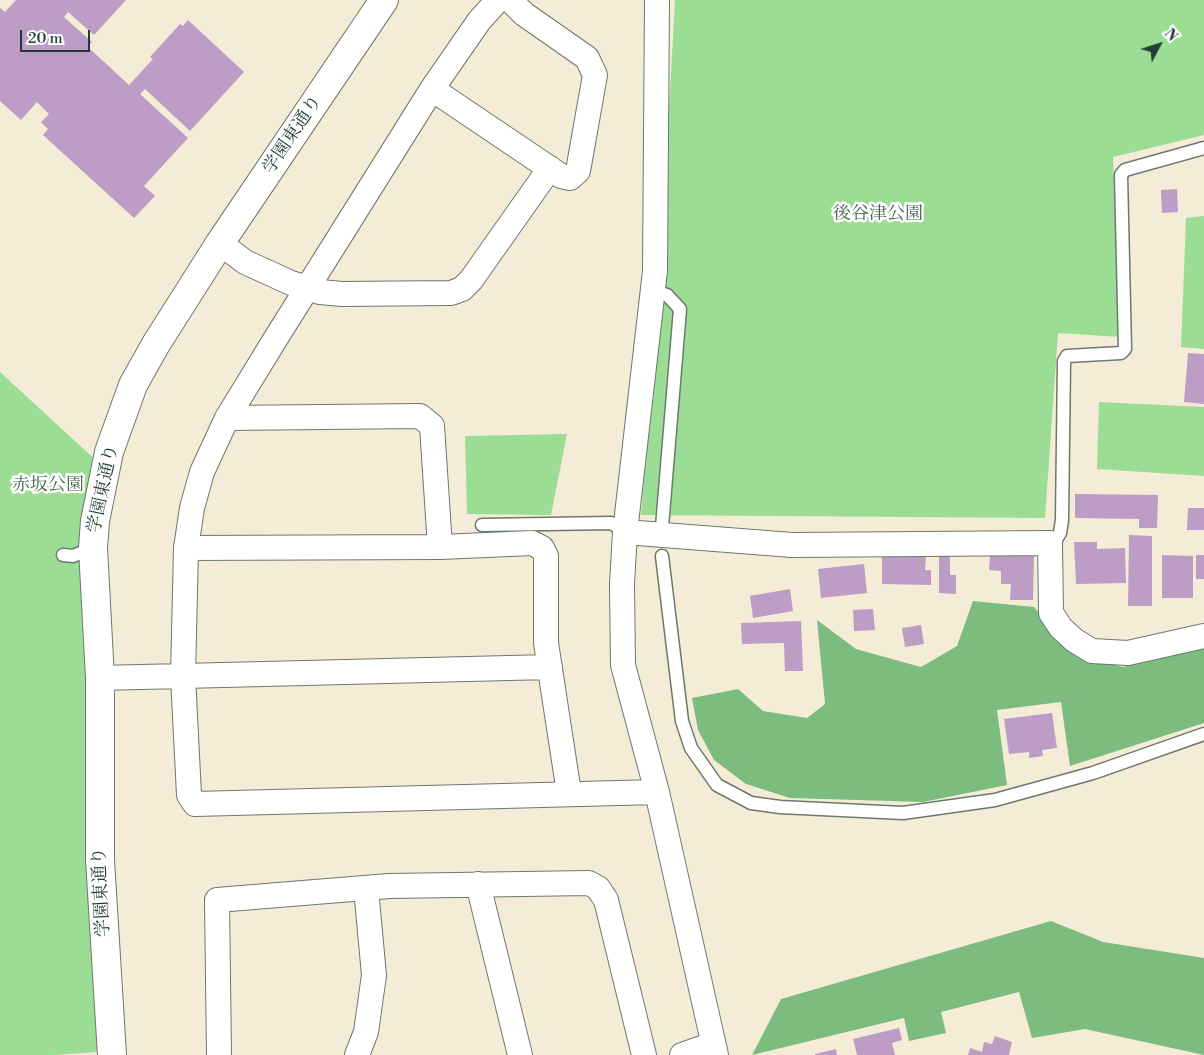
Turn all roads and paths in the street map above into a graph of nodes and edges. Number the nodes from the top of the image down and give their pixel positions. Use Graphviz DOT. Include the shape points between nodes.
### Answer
graph roads {
  1 [pos="384,0"];
  2 [pos="498,0"];
  3 [pos="510,0"];
  4 [pos="657,0"];
  5 [pos="432,89"];
  6 [pos="1204,148"];
  7 [pos="550,168"];
  8 [pos="220,243"];
  9 [pos="308,289"];
  10 [pos="653,291"];
  11 [pos="228,418"];
  12 [pos="482,525"];
  13 [pos="662,527"];
  14 [pos="625,532"];
  15 [pos="1050,543"];
  16 [pos="440,547"];
  17 [pos="93,548"];
  18 [pos="186,548"];
  19 [pos="63,555"];
  20 [pos="662,556"];
  21 [pos="1204,636"];
  22 [pos="550,668"];
  23 [pos="183,676"];
  24 [pos="100,678"];
  25 [pos="1204,734"];
  26 [pos="657,792"];
  27 [pos="569,794"];
  28 [pos="478,884"];
  29 [pos="366,889"];
  30 [pos="715,1050"];
  31 [pos="112,1055"];
  32 [pos="218,1055"];
  33 [pos="357,1055"];
  34 [pos="520,1055"];
  35 [pos="644,1055"];
  36 [pos="682,1055"];
  1 -- 8 [label="street, 学園東通り"];
  2 -- 5 [label="street" via="479,21"];
  3 -- 7 [label="street" via="524,14 587,58 595,75 578,172 570,178"];
  4 -- 10 [label="street"];
  5 -- 7 [label="street"];
  5 -- 9 [label="street"];
  6 -- 15 [label="lane" via="1125,170 1121,175 1125,349 1121,353 1067,356 1064,361 1062,520 1060,533"];
  7 -- 9 [label="street" via="462,289 450,293 342,294"];
  8 -- 9 [label="street" via="245,262"];
  8 -- 17 [label="street, 学園東通り" via="133,385 109,452"];
  9 -- 11 [label="street"];
  10 -- 13 [label="lane" via="667,295 680,309"];
  10 -- 14 [label="street"];
  11 -- 16 [label="street" via="420,416 432,426"];
  11 -- 18 [label="street" via="202,472"];
  12 -- 14 [label="lane" via="611,523"];
  14 -- 15 [label="street" via="792,545"];
  14 -- 26 [label="street" via="623,666"];
  15 -- 21 [label="street" via="1051,613 1061,628 1092,651 1128,653"];
  16 -- 18 [label="street"];
  16 -- 22 [label="street" via="532,544 542,548 546,556 546,643"];
  17 -- 19 [label="lane" via="73,556"];
  17 -- 24 [label="street, 学園東通り"];
  18 -- 23 [label="street"];
  20 -- 25 [label="lane" via="682,721 692,748 717,785 751,803 780,808 903,813 995,800 1050,786"];
  22 -- 23 [label="street"];
  22 -- 27 [label="street"];
  23 -- 24 [label="street"];
  23 -- 27 [label="street" via="189,795 195,804"];
  24 -- 31 [label="street, 学園東通り" via="100,860"];
  26 -- 27 [label="street"];
  26 -- 30 [label="street"];
  28 -- 29 [label="street"];
  28 -- 34 [label="street"];
  28 -- 35 [label="street" via="589,883 598,888 606,900"];
  29 -- 32 [label="street" via="217,900"];
  29 -- 33 [label="street" via="374,975 366,1032"];
  30 -- 36 [label="street"];
}
